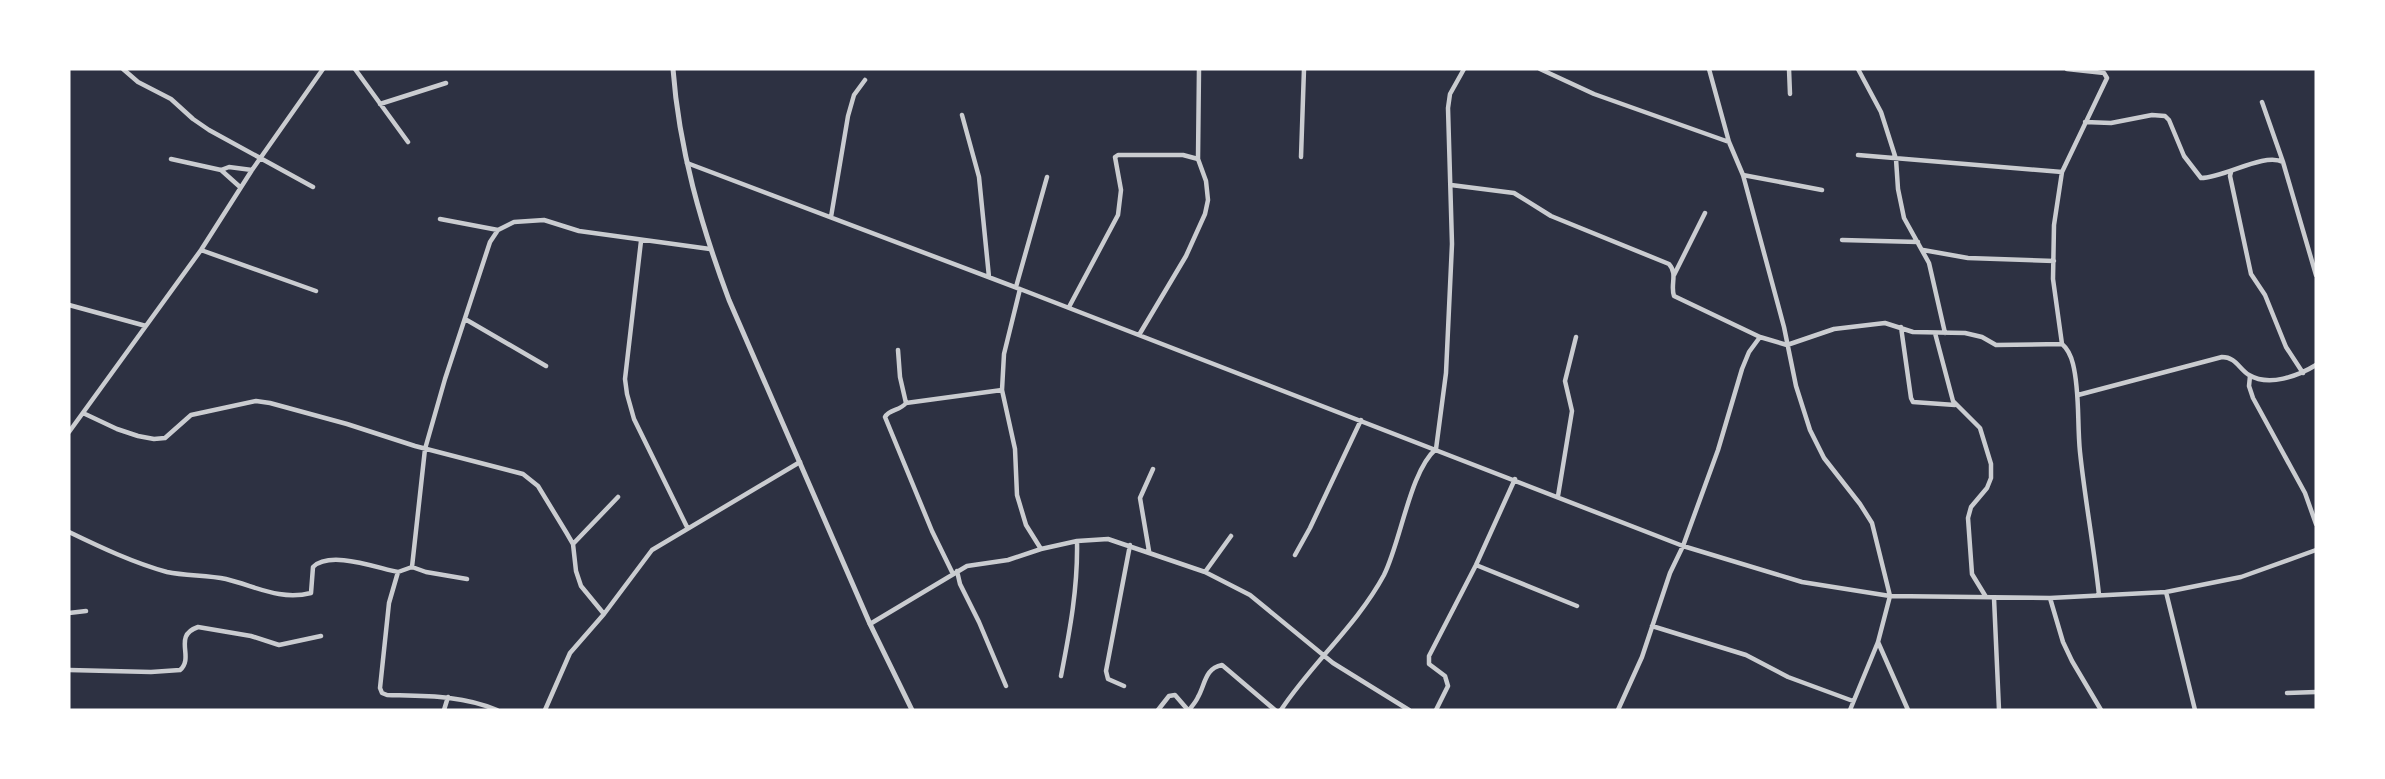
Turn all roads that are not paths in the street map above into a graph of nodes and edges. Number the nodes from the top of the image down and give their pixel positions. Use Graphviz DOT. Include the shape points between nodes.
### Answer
graph roads {
  1 [pos="123,69"];
  2 [pos="355,69"];
  3 [pos="673,69"];
  4 [pos="1199,69"];
  5 [pos="1304,69"];
  6 [pos="1464,69"];
  7 [pos="1540,69"];
  8 [pos="1709,69"];
  9 [pos="1789,69"];
  10 [pos="1858,69"];
  11 [pos="2067,69"];
  12 [pos="320,70"];
  13 [pos="865,80"];
  14 [pos="446,83"];
  15 [pos="1790,94"];
  16 [pos="2262,102"];
  17 [pos="380,104"];
  18 [pos="962,115"];
  19 [pos="2085,122"];
  20 [pos="408,142"];
  21 [pos="1729,142"];
  22 [pos="1858,155"];
  23 [pos="1301,158"];
  24 [pos="171,159"];
  25 [pos="260,159"];
  26 [pos="1198,159"];
  27 [pos="1896,159"];
  28 [pos="687,163"];
  29 [pos="2284,164"];
  30 [pos="221,170"];
  31 [pos="252,170"];
  32 [pos="2062,172"];
  33 [pos="2231,172"];
  34 [pos="1743,176"];
  35 [pos="1047,177"];
  36 [pos="1451,185"];
  37 [pos="240,187"];
  38 [pos="313,187"];
  39 [pos="1822,190"];
  40 [pos="1705,213"];
  41 [pos="831,217"];
  42 [pos="440,219"];
  43 [pos="498,230"];
  44 [pos="1842,240"];
  45 [pos="641,241"];
  46 [pos="1918,242"];
  47 [pos="710,249"];
  48 [pos="201,250"];
  49 [pos="1923,250"];
  50 [pos="2054,261"];
  51 [pos="2316,275"];
  52 [pos="1674,276"];
  53 [pos="989,277"];
  54 [pos="1018,288"];
  55 [pos="316,291"];
  56 [pos="69,305"];
  57 [pos="1069,307"];
  58 [pos="465,319"];
  59 [pos="146,326"];
  60 [pos="1901,327"];
  61 [pos="1935,333"];
  62 [pos="1946,333"];
  63 [pos="1139,334"];
  64 [pos="1576,337"];
  65 [pos="1760,337"];
  66 [pos="2062,344"];
  67 [pos="1788,345"];
  68 [pos="898,350"];
  69 [pos="2316,365"];
  70 [pos="546,366"];
  71 [pos="2303,373"];
  72 [pos="2250,375"];
  73 [pos="1002,390"];
  74 [pos="2078,395"];
  75 [pos="906,402"];
  76 [pos="1955,405"];
  77 [pos="83,412"];
  78 [pos="1361,420"];
  79 [pos="69,432"];
  80 [pos="425,449"];
  81 [pos="1436,449"];
  82 [pos="800,462"];
  83 [pos="1153,469"];
  84 [pos="1515,479"];
  85 [pos="1558,496"];
  86 [pos="618,497"];
  87 [pos="2316,524"];
  88 [pos="687,527"];
  89 [pos="69,532"];
  90 [pos="1231,536"];
  91 [pos="1077,541"];
  92 [pos="573,544"];
  93 [pos="1130,545"];
  94 [pos="1683,546"];
  95 [pos="1041,549"];
  96 [pos="2316,549"];
  97 [pos="1149,551"];
  98 [pos="1295,555"];
  99 [pos="1476,565"];
  100 [pos="412,567"];
  101 [pos="398,572"];
  102 [pos="1205,572"];
  103 [pos="953,574"];
  104 [pos="467,579"];
  105 [pos="960,584"];
  106 [pos="2166,592"];
  107 [pos="2099,595"];
  108 [pos="1890,596"];
  109 [pos="1986,597"];
  110 [pos="1994,598"];
  111 [pos="2050,598"];
  112 [pos="1578,606"];
  113 [pos="86,611"];
  114 [pos="69,613"];
  115 [pos="603,614"];
  116 [pos="870,624"];
  117 [pos="1652,626"];
  118 [pos="321,636"];
  119 [pos="1878,642"];
  120 [pos="1325,655"];
  121 [pos="69,670"];
  122 [pos="1061,675"];
  123 [pos="1006,686"];
  124 [pos="1125,686"];
  125 [pos="2316,692"];
  126 [pos="2286,693"];
  127 [pos="448,697"];
  128 [pos="1853,701"];
  129 [pos="444,710"];
  130 [pos="497,710"];
  131 [pos="544,710"];
  132 [pos="912,710"];
  133 [pos="1158,710"];
  134 [pos="1189,710"];
  135 [pos="1275,710"];
  136 [pos="1281,710"];
  137 [pos="1409,710"];
  138 [pos="1436,710"];
  139 [pos="1618,710"];
  140 [pos="1850,710"];
  141 [pos="1908,710"];
  142 [pos="1999,710"];
  143 [pos="2101,710"];
  144 [pos="2195,710"];
  1 -- 25 [label="street" via="138,82 171,99 209,130"];
  2 -- 17 [label="street"];
  3 -- 28 [label="street"];
  4 -- 26 [label="street"];
  5 -- 23 [label="street"];
  6 -- 36 [label="street" via="1450,94"];
  7 -- 21 [label="street" via="1594,94"];
  8 -- 21 [label="street"];
  9 -- 15 [label="street"];
  10 -- 27 [label="street" via="1881,112"];
  11 -- 19 [label="street" via="2100,72 2107,78"];
  12 -- 25 [label="street"];
  13 -- 41 [label="street" via="854,95 848,116"];
  14 -- 17 [label="street"];
  16 -- 29 [label="street"];
  17 -- 20 [label="street"];
  18 -- 53 [label="street" via="979,177"];
  19 -- 32 [label="street"];
  19 -- 33 [label="street" via="2111,123 2160,114 2169,120 2184,156 2198,175 2206,178"];
  21 -- 34 [label="street"];
  22 -- 27 [label="street"];
  24 -- 30 [label="street"];
  25 -- 31 [label="street"];
  25 -- 38 [label="street"];
  26 -- 57 [label="street" via="1183,155 1116,155 1121,190 1118,214"];
  26 -- 63 [label="street" via="1206,181 1205,214 1186,256"];
  27 -- 32 [label="street"];
  27 -- 46 [label="street" via="1904,218"];
  28 -- 41 [label="street"];
  28 -- 47 [label="street"];
  29 -- 33 [label="street" via="2276,159"];
  29 -- 51 [label="street"];
  30 -- 31 [label="street"];
  30 -- 37 [label="street"];
  31 -- 37 [label="street"];
  32 -- 50 [label="street" via="2054,225"];
  33 -- 71 [label="street" via="2251,274"];
  34 -- 39 [label="street"];
  34 -- 67 [label="street"];
  35 -- 54 [label="street"];
  36 -- 52 [label="street" via="1514,193 1551,216 1668,264"];
  36 -- 81 [label="street" via="1446,373"];
  37 -- 48 [label="street"];
  40 -- 52 [label="street"];
  41 -- 53 [label="street"];
  42 -- 43 [label="street"];
  43 -- 45 [label="street" via="514,222 544,220 579,231"];
  43 -- 58 [label="street" via="490,242"];
  44 -- 46 [label="street"];
  45 -- 47 [label="street"];
  45 -- 88 [label="street" via="627,394 634,419"];
  46 -- 49 [label="street"];
  47 -- 82 [label="street"];
  48 -- 55 [label="street"];
  48 -- 59 [label="street"];
  49 -- 50 [label="street" via="1968,258"];
  49 -- 62 [label="street"];
  50 -- 66 [label="street"];
  52 -- 65 [label="street" via="1674,296"];
  53 -- 54 [label="street"];
  54 -- 57 [label="street"];
  54 -- 73 [label="street" via="1004,354"];
  56 -- 59 [label="street"];
  57 -- 63 [label="street"];
  58 -- 70 [label="street"];
  58 -- 80 [label="street"];
  59 -- 77 [label="street"];
  60 -- 61 [label="street"];
  60 -- 67 [label="street" via="1885,322 1864,324 1834,329"];
  60 -- 76 [label="street" via="1911,398 1918,404"];
  61 -- 62 [label="street"];
  61 -- 76 [label="street"];
  62 -- 66 [label="street" via="1982,337 1996,345"];
  63 -- 78 [label="street"];
  64 -- 85 [label="street" via="1564,381 1572,411"];
  65 -- 67 [label="street"];
  65 -- 94 [label="street" via="1742,369"];
  66 -- 74 [label="street" via="2073,364"];
  67 -- 108 [label="street" via="1810,430 1824,458 1872,523"];
  68 -- 75 [label="street"];
  69 -- 71 [label="street"];
  71 -- 72 [label="street" via="2274,380"];
  72 -- 74 [label="street" via="2235,361 2222,357"];
  72 -- 87 [label="street" via="2253,398 2305,493"];
  73 -- 75 [label="street"];
  73 -- 95 [label="street" via="1015,449 1019,503 1026,525"];
  74 -- 107 [label="street" via="2080,454"];
  75 -- 103 [label="street" via="886,414 885,421"];
  76 -- 109 [label="street" via="1980,428 1991,464 1987,488 1971,507 1968,518 1972,574"];
  77 -- 79 [label="street"];
  77 -- 80 [label="street" via="117,429 154,439 165,438 190,415 256,401"];
  78 -- 81 [label="street"];
  78 -- 98 [label="street"];
  80 -- 92 [label="street" via="530,478"];
  80 -- 100 [label="street"];
  81 -- 84 [label="street"];
  81 -- 120 [label="street" via="1420,470 1383,575"];
  82 -- 88 [label="street"];
  82 -- 116 [label="street"];
  83 -- 97 [label="street" via="1140,498"];
  84 -- 85 [label="street"];
  84 -- 99 [label="street"];
  85 -- 94 [label="street"];
  86 -- 92 [label="street"];
  88 -- 115 [label="street" via="652,550"];
  89 -- 101 [label="street" via="168,572 227,579 278,595 311,592 313,567 321,561 336,559"];
  90 -- 102 [label="street"];
  91 -- 93 [label="street" via="1108,538"];
  91 -- 95 [label="street"];
  91 -- 122 [label="street" via="1075,604"];
  92 -- 115 [label="street" via="581,586"];
  93 -- 97 [label="street"];
  93 -- 124 [label="street" via="1106,671 1108,679"];
  94 -- 108 [label="street" via="1802,582"];
  94 -- 117 [label="street"];
  95 -- 103 [label="street" via="1008,560 976,563"];
  96 -- 106 [label="street" via="2241,577"];
  97 -- 102 [label="street"];
  99 -- 112 [label="street"];
  99 -- 138 [label="street" via="1429,656 1430,664 1444,676 1448,686"];
  100 -- 101 [label="street"];
  100 -- 104 [label="street"];
  101 -- 127 [label="street" via="389,603 381,691 387,695"];
  102 -- 120 [label="street" via="1250,595"];
  103 -- 105 [label="street"];
  103 -- 105 [label="street"];
  103 -- 116 [label="street"];
  105 -- 123 [label="street"];
  106 -- 107 [label="street"];
  106 -- 144 [label="street"];
  107 -- 111 [label="street"];
  108 -- 109 [label="street"];
  108 -- 119 [label="street"];
  109 -- 110 [label="street"];
  110 -- 111 [label="street"];
  110 -- 142 [label="street"];
  111 -- 143 [label="street" via="2063,642"];
  113 -- 114 [label="street"];
  115 -- 131 [label="street" via="570,653"];
  116 -- 132 [label="street"];
  117 -- 128 [label="street" via="1746,656 1788,677"];
  117 -- 139 [label="street"];
  118 -- 121 [label="street" via="279,645 203,627 186,635 186,662 180,670"];
  119 -- 128 [label="street"];
  119 -- 141 [label="street"];
  120 -- 136 [label="street"];
  120 -- 137 [label="street"];
  125 -- 126 [label="street"];
  127 -- 129 [label="street"];
  127 -- 130 [label="street"];
  128 -- 140 [label="street"];
  133 -- 134 [label="street" via="1169,696 1175,695"];
  134 -- 135 [label="street" via="1217,665 1222,665"];
}
